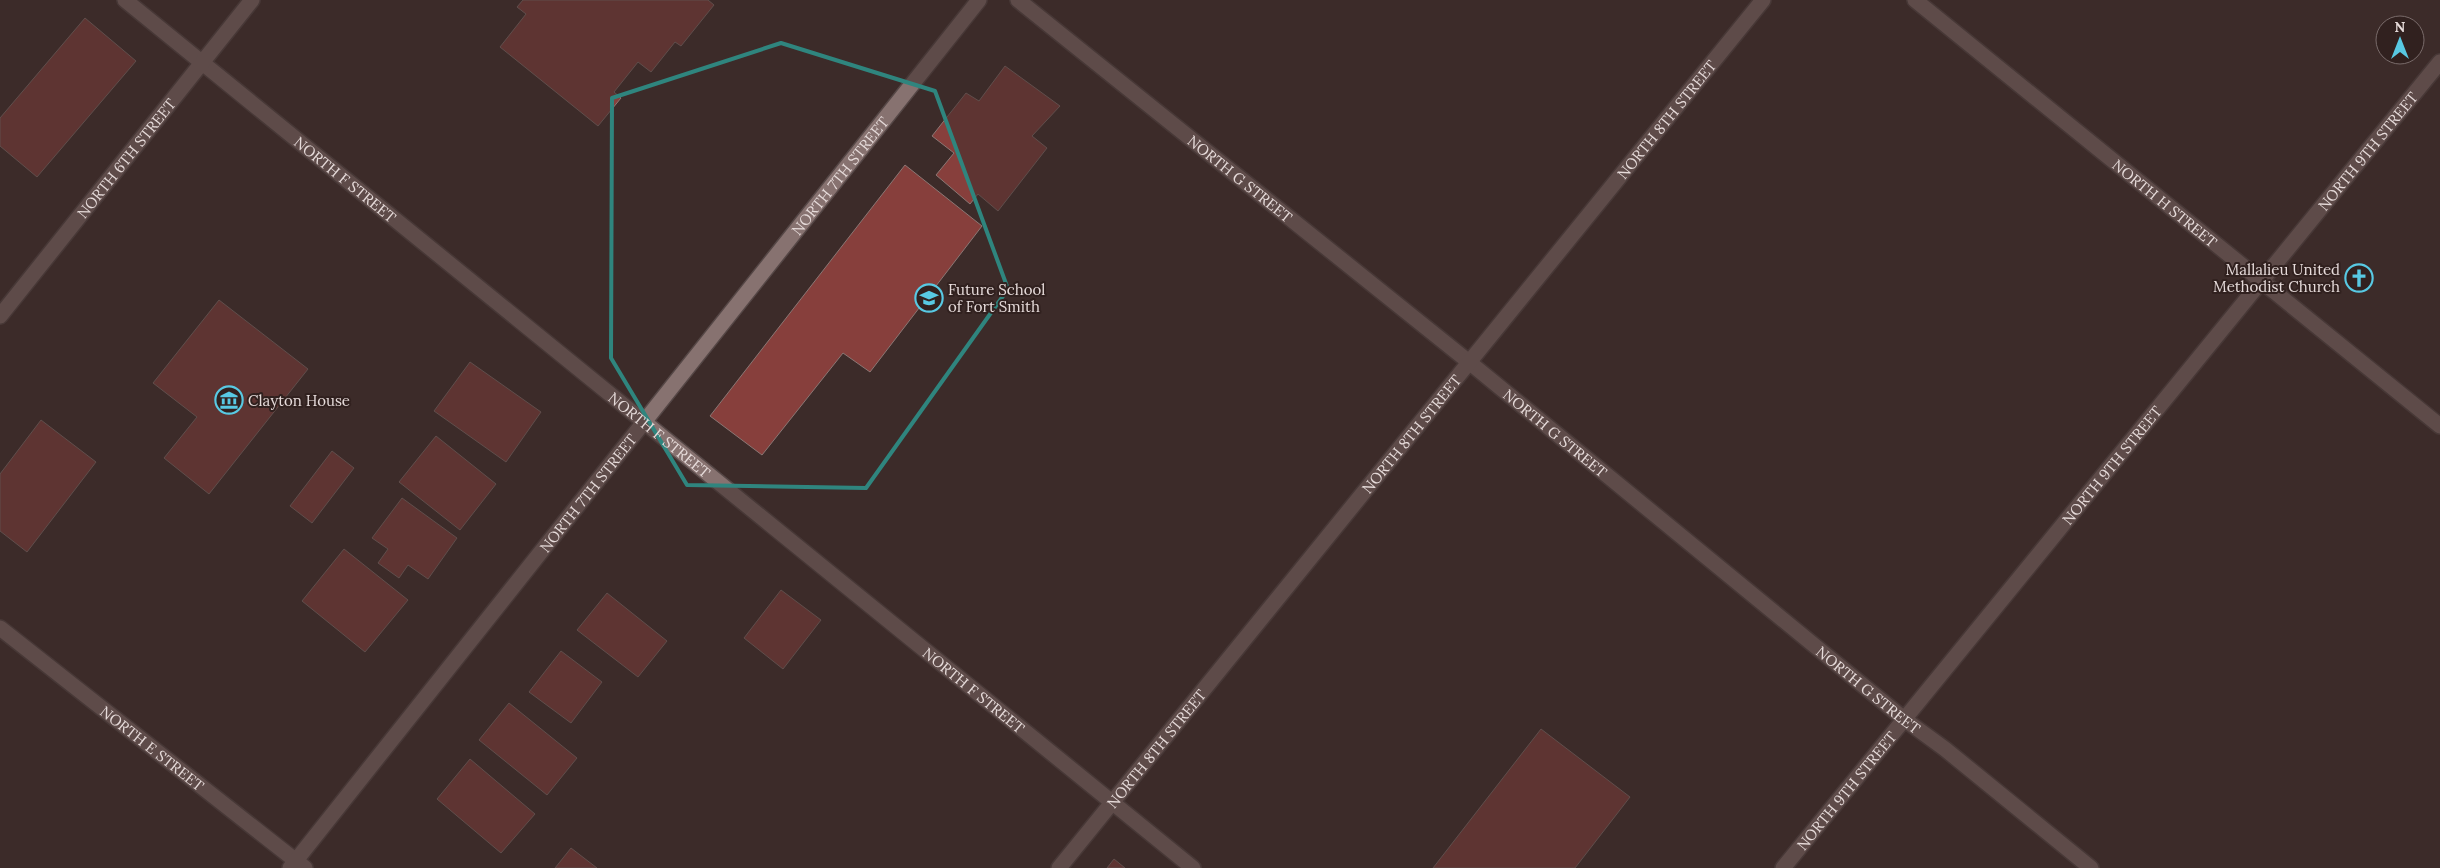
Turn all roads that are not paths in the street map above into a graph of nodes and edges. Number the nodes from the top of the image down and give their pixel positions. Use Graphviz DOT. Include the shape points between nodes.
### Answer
graph roads {
  1 [pos="126,0"];
  2 [pos="252,0"];
  3 [pos="979,0"];
  4 [pos="1018,0"];
  5 [pos="1763,0"];
  6 [pos="1915,0"];
  7 [pos="2440,62"];
  8 [pos="202,63"];
  9 [pos="2262,282"];
  10 [pos="0,316"];
  11 [pos="1469,362"];
  12 [pos="646,423"];
  13 [pos="2440,426"];
  14 [pos="0,628"];
  15 [pos="1904,719"];
  16 [pos="1112,802"];
  17 [pos="297,866"];
  18 [pos="1059,868"];
  19 [pos="1193,868"];
  20 [pos="1783,868"];
  21 [pos="2091,868"];
  1 -- 8 [label="street, NORTH F STREET"];
  2 -- 8 [label="street, NORTH 6TH STREET"];
  3 -- 12 [label="street, NORTH 7TH STREET"];
  4 -- 11 [label="street, NORTH G STREET"];
  5 -- 11 [label="street, NORTH 8TH STREET"];
  6 -- 9 [label="street, NORTH H STREET"];
  7 -- 9 [label="street, NORTH 9TH STREET"];
  8 -- 10 [label="street, NORTH 6TH STREET"];
  8 -- 12 [label="street, NORTH F STREET"];
  9 -- 13 [label="street, NORTH H STREET"];
  9 -- 15 [label="street, NORTH 9TH STREET"];
  11 -- 15 [label="street, NORTH G STREET"];
  11 -- 16 [label="street, NORTH 8TH STREET"];
  12 -- 16 [label="street, NORTH F STREET"];
  12 -- 17 [label="street, NORTH 7TH STREET"];
  14 -- 17 [label="street, NORTH E STREET"];
  15 -- 20 [label="street, NORTH 9TH STREET"];
  15 -- 21 [label="street, NORTH G STREET"];
  16 -- 18 [label="street, NORTH 8TH STREET"];
  16 -- 19 [label="street, NORTH F STREET"];
}
